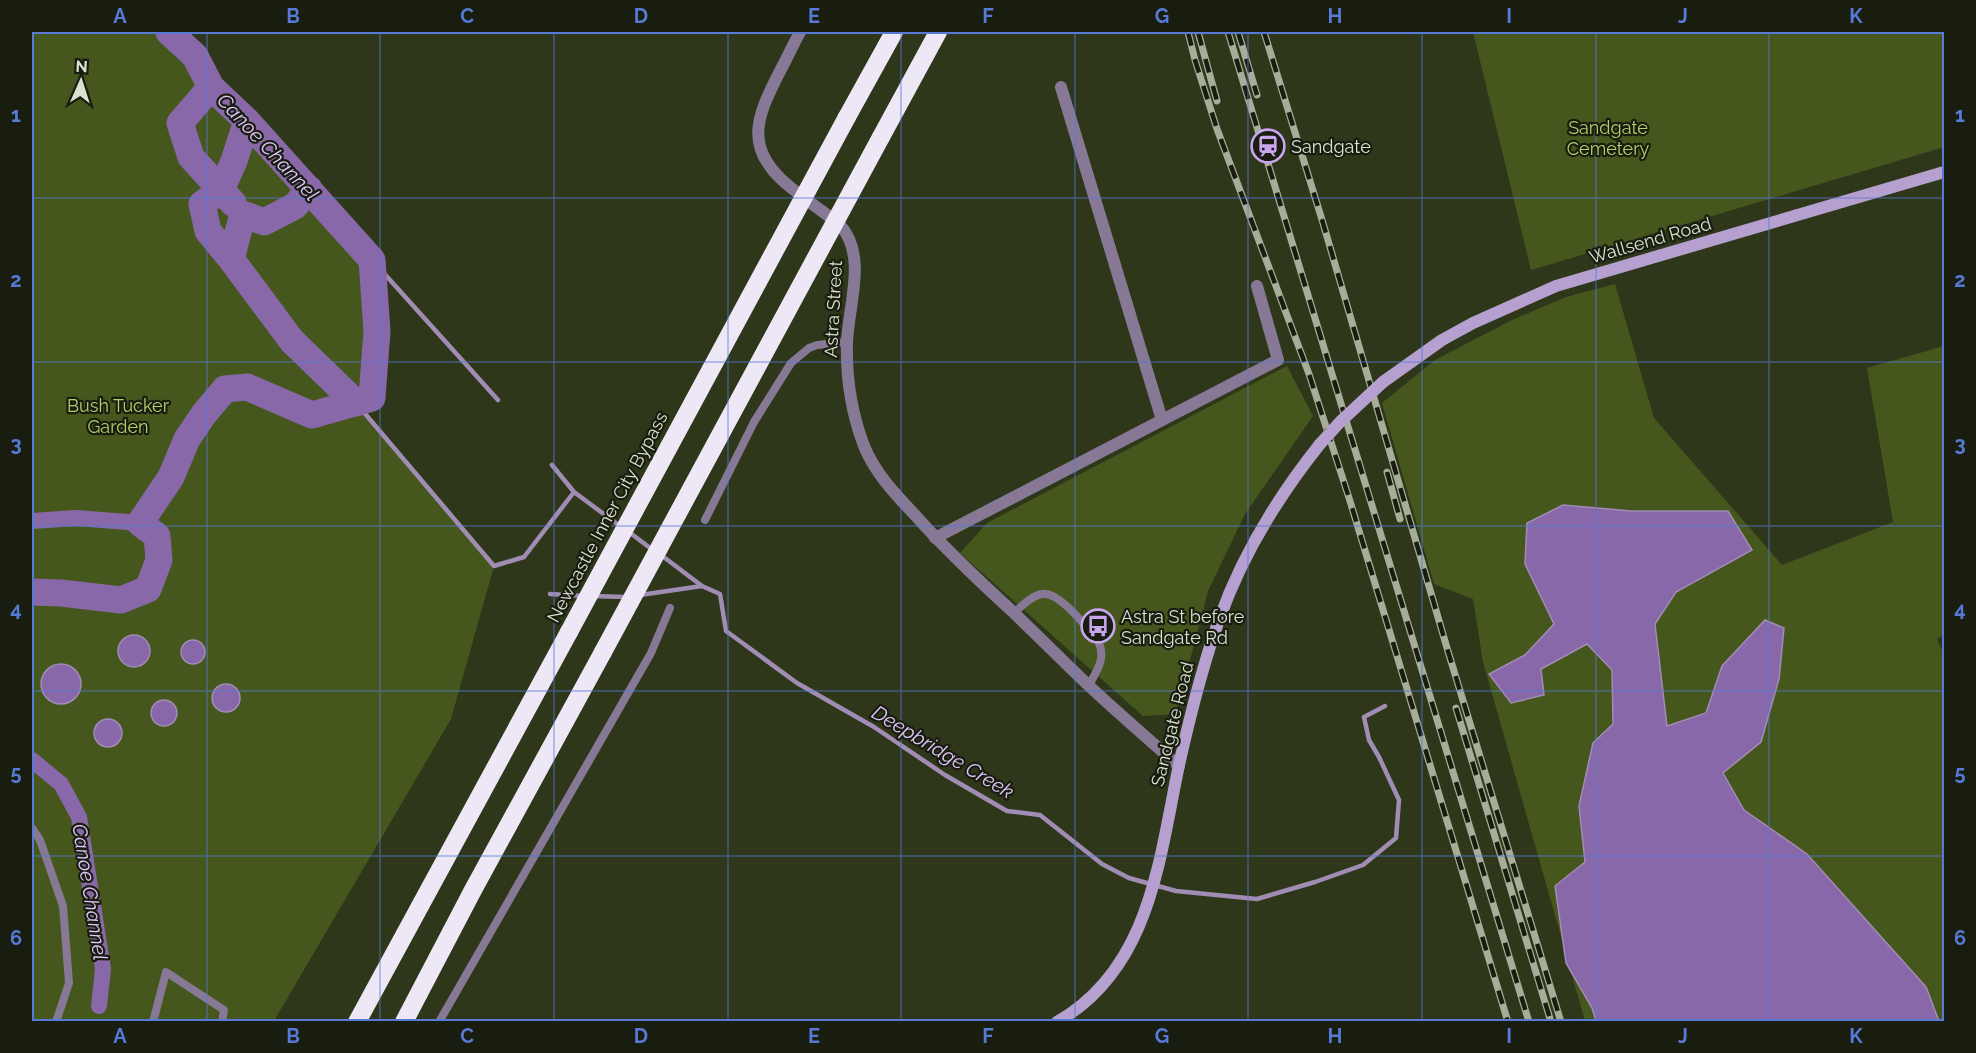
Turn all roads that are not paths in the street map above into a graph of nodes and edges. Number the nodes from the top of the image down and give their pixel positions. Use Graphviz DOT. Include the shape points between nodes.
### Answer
graph roads {
  1 [pos="800,32"];
  2 [pos="894,32"];
  3 [pos="938,32"];
  4 [pos="1061,87"];
  5 [pos="1944,172"];
  6 [pos="1257,286"];
  7 [pos="847,342"];
  8 [pos="1383,382"];
  9 [pos="1162,420"];
  10 [pos="705,520"];
  11 [pos="935,538"];
  12 [pos="670,608"];
  13 [pos="1014,613"];
  14 [pos="1089,685"];
  15 [pos="1179,766"];
  16 [pos="32,828"];
  17 [pos="56,1022"];
  18 [pos="153,1022"];
  19 [pos="222,1022"];
  20 [pos="357,1022"];
  21 [pos="404,1022"];
  22 [pos="439,1022"];
  23 [pos="1056,1022"];
  1 -- 7 [label="street, Astra Street" via="762,108 759,141 773,171 840,225 851,242 855,262"];
  2 -- 20 [label="highway, Newcastle Inner City Bypass, bridge"];
  3 -- 21 [label="highway, bridge"];
  4 -- 9 [label="street"];
  5 -- 8 [label="main road, Wallsend Road" via="1556,286 1442,340"];
  6 -- 9 [label="street" via="1278,360"];
  7 -- 10 [label="lane" via="817,345 791,363 754,422"];
  7 -- 11 [label="street, Astra Street" via="856,421 875,469"];
  8 -- 15 [label="main road, Sandgate Road, bridge" via="1340,422 1290,481 1246,555 1218,621"];
  9 -- 11 [label="street"];
  11 -- 13 [label="street, Astra Street"];
  12 -- 22 [label="lane" via="651,653"];
  13 -- 14 [label="street, Astra Street"];
  13 -- 14 [label="lane" via="1042,594 1060,600 1101,645 1100,666"];
  14 -- 15 [label="street, Astra Street"];
  15 -- 23 [label="main road, Sandgate Road" via="1158,868 1142,922 1118,966 1082,1003"];
  16 -- 17 [label="lane" via="40,840 63,906 69,983"];
  18 -- 19 [label="lane" via="166,972 224,1010"];
}
